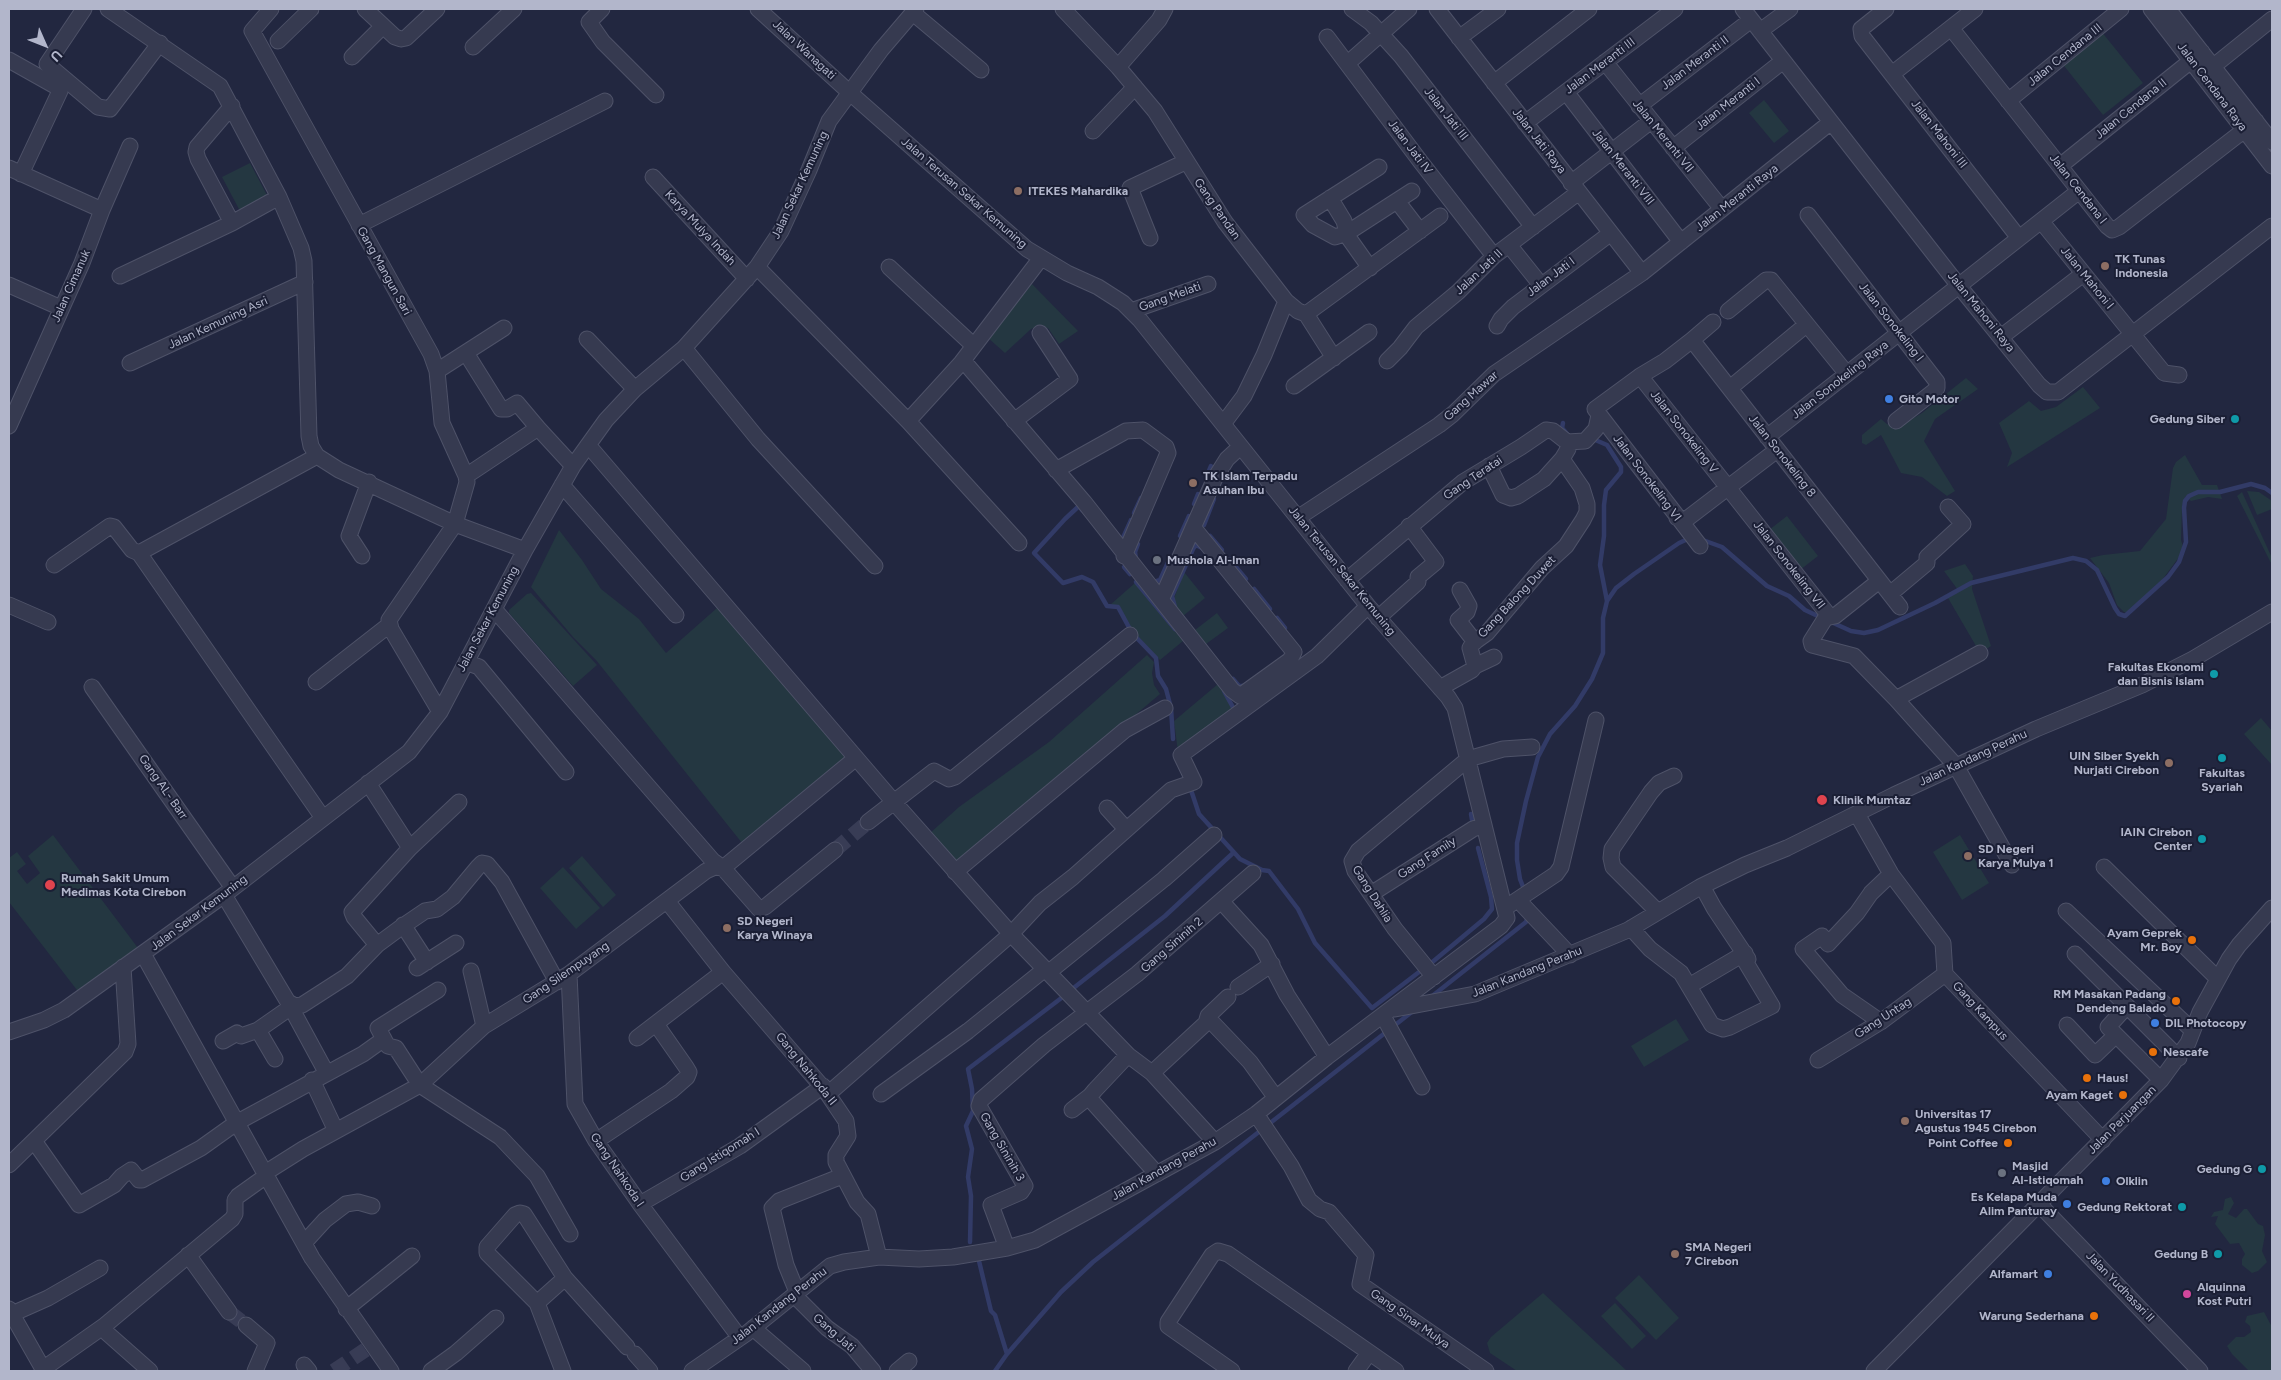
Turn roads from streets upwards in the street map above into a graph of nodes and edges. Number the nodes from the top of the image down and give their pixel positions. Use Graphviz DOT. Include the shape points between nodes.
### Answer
graph roads {
  1 [pos="84,9"];
  2 [pos="108,9"];
  3 [pos="271,9"];
  4 [pos="311,9"];
  5 [pos="365,9"];
  6 [pos="437,9"];
  7 [pos="514,9"];
  8 [pos="602,9"];
  9 [pos="758,9"];
  10 [pos="1063,9"];
  11 [pos="1165,9"];
  12 [pos="1352,9"];
  13 [pos="1409,9"];
  14 [pos="1437,9"];
  15 [pos="1498,9"];
  16 [pos="1589,9"];
  17 [pos="1675,9"];
  18 [pos="1790,9"];
  19 [pos="1886,9"];
  20 [pos="1975,9"];
  21 [pos="2121,9"];
  22 [pos="2151,9"];
  23 [pos="2168,9"];
  24 [pos="915,11"];
  25 [pos="2272,19"];
  26 [pos="1751,20"];
  27 [pos="383,26"];
  28 [pos="1951,28"];
  29 [pos="1380,33"];
  30 [pos="1327,37"];
  31 [pos="1459,38"];
  32 [pos="278,41"];
  33 [pos="160,43"];
  34 [pos="474,47"];
  35 [pos="2197,56"];
  36 [pos="352,57"];
  37 [pos="9,60"];
  38 [pos="1784,61"];
  39 [pos="1604,62"];
  40 [pos="1348,63"];
  41 [pos="1118,67"];
  42 [pos="981,70"];
  43 [pos="2208,71"];
  44 [pos="1892,74"];
  45 [pos="1494,83"];
  46 [pos="1135,87"];
  47 [pos="849,92"];
  48 [pos="1566,92"];
  49 [pos="656,95"];
  50 [pos="605,101"];
  51 [pos="2008,101"];
  52 [pos="232,106"];
  53 [pos="1639,106"];
  54 [pos="1651,121"];
  55 [pos="1830,122"];
  56 [pos="1525,123"];
  57 [pos="2257,128"];
  58 [pos="1093,131"];
  59 [pos="2272,142"];
  60 [pos="130,146"];
  61 [pos="1672,148"];
  62 [pos="1612,152"];
  63 [pos="1185,162"];
  64 [pos="2060,166"];
  65 [pos="2272,166"];
  66 [pos="1380,167"];
  67 [pos="15,171"];
  68 [pos="653,177"];
  69 [pos="1575,187"];
  70 [pos="1412,191"];
  71 [pos="2079,191"];
  72 [pos="279,197"];
  73 [pos="1330,198"];
  74 [pos="1397,201"];
  75 [pos="1722,209"];
  76 [pos="102,210"];
  77 [pos="1808,215"];
  78 [pos="1440,216"];
  79 [pos="2041,221"];
  80 [pos="232,223"];
  81 [pos="359,225"];
  82 [pos="2272,226"];
  83 [pos="1533,227"];
  84 [pos="1420,231"];
  85 [pos="1347,233"];
  86 [pos="1611,233"];
  87 [pos="1150,238"];
  88 [pos="2019,238"];
  89 [pos="1681,242"];
  90 [pos="1509,245"];
  91 [pos="1494,256"];
  92 [pos="1041,258"];
  93 [pos="889,267"];
  94 [pos="1370,268"];
  95 [pos="752,273"];
  96 [pos="1642,273"];
  97 [pos="2083,274"];
  98 [pos="120,276"];
  99 [pos="305,282"];
  100 [pos="1208,284"];
  101 [pos="9,285"];
  102 [pos="1541,285"];
  103 [pos="1959,286"];
  104 [pos="1286,300"];
  105 [pos="61,308"];
  106 [pos="1131,311"];
  107 [pos="1728,311"];
  108 [pos="1306,314"];
  109 [pos="1713,322"];
  110 [pos="1806,325"];
  111 [pos="1497,326"];
  112 [pos="504,328"];
  113 [pos="1368,332"];
  114 [pos="1040,333"];
  115 [pos="1900,334"];
  116 [pos="2133,335"];
  117 [pos="2001,337"];
  118 [pos="587,339"];
  119 [pos="1692,340"];
  120 [pos="974,346"];
  121 [pos="684,348"];
  122 [pos="466,353"];
  123 [pos="1334,358"];
  124 [pos="1387,361"];
  125 [pos="130,363"];
  126 [pos="968,365"];
  127 [pos="437,371"];
  128 [pos="1846,374"];
  129 [pos="2179,375"];
  130 [pos="1640,376"];
  131 [pos="1294,386"];
  132 [pos="1730,388"];
  133 [pos="635,389"];
  134 [pos="1597,412"];
  135 [pos="908,421"];
  136 [pos="1014,421"];
  137 [pos="1896,421"];
  138 [pos="1223,424"];
  139 [pos="9,426"];
  140 [pos="538,428"];
  141 [pos="1767,437"];
  142 [pos="1567,442"];
  143 [pos="588,445"];
  144 [pos="1240,447"];
  145 [pos="1777,450"];
  146 [pos="317,456"];
  147 [pos="1562,459"];
  148 [pos="573,466"];
  149 [pos="1489,466"];
  150 [pos="1056,470"];
  151 [pos="466,476"];
  152 [pos="369,482"];
  153 [pos="562,485"];
  154 [pos="1728,488"];
  155 [pos="1948,506"];
  156 [pos="1299,518"];
  157 [pos="1677,518"];
  158 [pos="455,524"];
  159 [pos="1408,526"];
  160 [pos="1193,527"];
  161 [pos="1019,543"];
  162 [pos="1700,546"];
  163 [pos="524,550"];
  164 [pos="139,554"];
  165 [pos="362,556"];
  166 [pos="1124,556"];
  167 [pos="54,565"];
  168 [pos="875,566"];
  169 [pos="1347,580"];
  170 [pos="1879,581"];
  171 [pos="1460,590"];
  172 [pos="1890,594"];
  173 [pos="1161,600"];
  174 [pos="9,605"];
  175 [pos="1368,606"];
  176 [pos="1900,607"];
  177 [pos="494,609"];
  178 [pos="2272,612"];
  179 [pos="676,615"];
  180 [pos="1378,618"];
  181 [pos="1826,618"];
  182 [pos="48,622"];
  183 [pos="389,625"];
  184 [pos="1130,635"];
  185 [pos="1475,642"];
  186 [pos="1980,653"];
  187 [pos="1494,657"];
  188 [pos="466,662"];
  189 [pos="1475,666"];
  190 [pos="316,682"];
  191 [pos="92,687"];
  192 [pos="1440,688"];
  193 [pos="1896,699"];
  194 [pos="1165,708"];
  195 [pos="440,712"];
  196 [pos="1596,720"];
  197 [pos="1532,747"];
  198 [pos="856,758"];
  199 [pos="1468,760"];
  200 [pos="1956,766"];
  201 [pos="566,772"];
  202 [pos="1674,776"];
  203 [pos="368,783"];
  204 [pos="893,801"];
  205 [pos="459,802"];
  206 [pos="1107,808"];
  207 [pos="1857,814"];
  208 [pos="323,818"];
  209 [pos="868,822"];
  210 [pos="1484,824"];
  211 [pos="1126,829"];
  212 [pos="1214,835"];
  213 [pos="410,848"];
  214 [pos="835,850"];
  215 [pos="2012,865"];
  216 [pos="723,868"];
  217 [pos="2104,868"];
  218 [pos="956,872"];
  219 [pos="1253,873"];
  220 [pos="1891,874"];
  221 [pos="1702,886"];
  222 [pos="228,891"];
  223 [pos="1372,894"];
  224 [pos="667,901"];
  225 [pos="1221,901"];
  226 [pos="1521,901"];
  227 [pos="1505,908"];
  228 [pos="2272,908"];
  229 [pos="2066,911"];
  230 [pos="1658,912"];
  231 [pos="403,925"];
  232 [pos="1632,928"];
  233 [pos="1011,934"];
  234 [pos="456,943"];
  235 [pos="377,945"];
  236 [pos="143,954"];
  237 [pos="1745,954"];
  238 [pos="2075,954"];
  239 [pos="1570,955"];
  240 [pos="1272,964"];
  241 [pos="123,967"];
  242 [pos="1047,971"];
  243 [pos="471,972"];
  244 [pos="723,972"];
  245 [pos="1945,974"];
  246 [pos="1434,977"];
  247 [pos="563,978"];
  248 [pos="2218,979"];
  249 [pos="1689,986"];
  250 [pos="438,990"];
  251 [pos="290,1004"];
  252 [pos="2128,1006"];
  253 [pos="1087,1013"];
  254 [pos="1208,1018"];
  255 [pos="1389,1022"];
  256 [pos="1881,1022"];
  257 [pos="656,1024"];
  258 [pos="2067,1025"];
  259 [pos="484,1026"];
  260 [pos="258,1030"];
  261 [pos="2192,1030"];
  262 [pos="9,1032"];
  263 [pos="2116,1036"];
  264 [pos="636,1038"];
  265 [pos="384,1039"];
  266 [pos="223,1041"];
  267 [pos="1128,1055"];
  268 [pos="1327,1057"];
  269 [pos="2179,1058"];
  270 [pos="275,1059"];
  271 [pos="1818,1060"];
  272 [pos="326,1072"];
  273 [pos="1152,1073"];
  274 [pos="312,1080"];
  275 [pos="2161,1080"];
  276 [pos="420,1085"];
  277 [pos="1422,1087"];
  278 [pos="825,1090"];
  279 [pos="882,1094"];
  280 [pos="1090,1096"];
  281 [pos="1276,1098"];
  282 [pos="1072,1110"];
  283 [pos="236,1123"];
  284 [pos="1263,1124"];
  285 [pos="336,1132"];
  286 [pos="2103,1140"];
  287 [pos="34,1141"];
  288 [pos="596,1141"];
  289 [pos="1215,1142"];
  290 [pos="9,1165"];
  291 [pos="1157,1174"];
  292 [pos="265,1175"];
  293 [pos="842,1176"];
  294 [pos="640,1204"];
  295 [pos="2039,1204"];
  296 [pos="372,1206"];
  297 [pos="570,1234"];
  298 [pos="304,1244"];
  299 [pos="1007,1248"];
  300 [pos="188,1255"];
  301 [pos="412,1256"];
  302 [pos="878,1257"];
  303 [pos="100,1268"];
  304 [pos="565,1278"];
  305 [pos="796,1294"];
  306 [pos="537,1303"];
  307 [pos="346,1309"];
  308 [pos="10,1311"];
  309 [pos="229,1312"];
  310 [pos="496,1318"];
  311 [pos="246,1326"];
  312 [pos="753,1328"];
  313 [pos="107,1333"];
  314 [pos="740,1338"];
  315 [pos="1369,1353"];
  316 [pos="909,1361"];
  317 [pos="714,1365"];
  318 [pos="41,1370"];
  319 [pos="150,1371"];
  320 [pos="255,1371"];
  321 [pos="391,1371"];
  322 [pos="431,1371"];
  323 [pos="563,1371"];
  324 [pos="650,1371"];
  325 [pos="692,1371"];
  326 [pos="803,1371"];
  327 [pos="873,1371"];
  328 [pos="897,1371"];
  329 [pos="1232,1371"];
  330 [pos="1356,1371"];
  331 [pos="1396,1371"];
  332 [pos="1486,1371"];
  333 [pos="1874,1371"];
  334 [pos="2200,1371"];
  1 -- 33 [label="street" via="47,64 98,107 110,109"];
  2 -- 33 [label="street"];
  3 -- 81 [label="street, Gang Mangun Sari" via="252,31"];
  4 -- 32 [label="street"];
  5 -- 27 [label="street"];
  6 -- 27 [label="street" via="406,38 395,37"];
  7 -- 34 [label="street"];
  8 -- 49 [label="street" via="589,22 603,42"];
  9 -- 47 [label="street, Jalan Wanagati"];
  10 -- 41 [label="street, Gang Pandan"];
  11 -- 41 [label="street"];
  12 -- 29 [label="street, Jalan Jati III"];
  13 -- 29 [label="street"];
  14 -- 31 [label="street, Jalan Jati Raya"];
  15 -- 31 [label="street"];
  16 -- 45 [label="street"];
  17 -- 39 [label="street, Jalan Meranti III"];
  18 -- 26 [label="street, Jalan Meranti II"];
  19 -- 44 [label="street, Jalan Mahoni III" via="1861,29 1862,36"];
  20 -- 28 [label="street"];
  21 -- 51 [label="street, Jalan Cendana III"];
  22 -- 35 [label="street, Jalan Cendana Raya"];
  23 -- 35 [label="street, Jalan Cendana Raya"];
  24 -- 42 [label="street"];
  24 -- 47 [label="street, Jalan Sekar Kemuning"];
  25 -- 43 [label="street"];
  26 -- 38 [label="street, Jalan Mahoni Raya"];
  26 -- 53 [label="street, Jalan Meranti II"];
  27 -- 36 [label="street"];
  28 -- 44 [label="street"];
  28 -- 51 [label="street, Jalan Cendana I"];
  29 -- 40 [label="street"];
  29 -- 83 [label="street, Jalan Jati III"];
  30 -- 40 [label="street, Jalan Jati IV"];
  31 -- 45 [label="street, Jalan Jati Raya"];
  33 -- 52 [label="street" via="215,81"];
  35 -- 43 [label="street, Jalan Cendana Raya"];
  35 -- 64 [label="street, Jalan Cendana II"];
  37 -- 67 [label="street" via="60,91"];
  38 -- 55 [label="street, Jalan Mahoni Raya"];
  38 -- 61 [label="street, Jalan Meranti I"];
  39 -- 48 [label="street, Jalan Meranti III"];
  39 -- 53 [label="street, Jalan Meranti VII"];
  40 -- 91 [label="street, Jalan Jati IV"];
  41 -- 46 [label="street, Gang Pandan"];
  43 -- 57 [label="street, Jalan Cendana Raya"];
  44 -- 88 [label="street, Jalan Mahoni III"];
  45 -- 56 [label="street, Jalan Jati Raya"];
  46 -- 58 [label="street"];
  46 -- 63 [label="street, Gang Pandan" via="1166,127"];
  47 -- 92 [label="street, Jalan Terusan Sekar Kemuning"];
  47 -- 95 [label="street, Jalan Sekar Kemuning" via="829,121 781,231"];
  48 -- 56 [label="street, Jalan Meranti III"];
  48 -- 62 [label="street, Jalan Meranti VIII"];
  50 -- 81 [label="street"];
  51 -- 64 [label="street, Jalan Cendana I"];
  52 -- 72 [label="street"];
  52 -- 80 [label="street" via="196,152"];
  53 -- 54 [label="street, Jalan Meranti VII"];
  54 -- 61 [label="street, Jalan Meranti VII"];
  54 -- 62 [label="street, Jalan Jati II"];
  55 -- 75 [label="street, Jalan Meranti Raya"];
  55 -- 103 [label="street, Jalan Mahoni Raya"];
  56 -- 69 [label="street, Jalan Jati Raya"];
  57 -- 59 [label="street, Jalan Cendana Raya"];
  57 -- 65 [label="street, Jalan Cendana Raya"];
  57 -- 71 [label="street, Jalan Cendana I" via="2112,230"];
  60 -- 76 [label="street, Jalan Cimanuk"];
  61 -- 75 [label="street, Jalan Meranti VII"];
  62 -- 69 [label="street, Jalan Jati II"];
  62 -- 89 [label="street, Jalan Meranti VIII"];
  63 -- 87 [label="street" via="1130,188"];
  63 -- 104 [label="street, Gang Pandan" via="1225,222"];
  64 -- 71 [label="street, Jalan Cendana I"];
  66 -- 73 [label="street"];
  67 -- 76 [label="street"];
  68 -- 95 [label="street, Karya Mulya Indah"];
  69 -- 83 [label="street, Jalan Jati II"];
  69 -- 86 [label="street, Jalan Jati Raya"];
  70 -- 74 [label="street"];
  71 -- 79 [label="street"];
  72 -- 80 [label="street"];
  72 -- 99 [label="street" via="301,248"];
  73 -- 85 [label="street" via="1344,221"];
  73 -- 85 [label="street" via="1304,215 1313,225 1335,237"];
  74 -- 84 [label="street"];
  74 -- 85 [label="street"];
  75 -- 89 [label="street, Jalan Meranti Raya"];
  76 -- 105 [label="street, Jalan Cimanuk"];
  77 -- 115 [label="street, Jalan Sonokeling I"];
  78 -- 84 [label="street"];
  79 -- 88 [label="street"];
  79 -- 97 [label="street, Jalan Mahoni I"];
  80 -- 98 [label="street"];
  81 -- 127 [label="street, Gang Mangun Sari" via="431,354"];
  82 -- 116 [label="street, Jalan Mahoni Raya"];
  83 -- 90 [label="street, Jalan Jati II"];
  84 -- 94 [label="street"];
  85 -- 94 [label="street"];
  86 -- 96 [label="street, Jalan Jati Raya"];
  86 -- 102 [label="street, Jalan Jati I"];
  88 -- 103 [label="street"];
  89 -- 96 [label="street, Jalan Meranti Raya"];
  90 -- 91 [label="street, Jalan Jati II"];
  90 -- 102 [label="street"];
  91 -- 124 [label="street, Jalan Jati II" via="1458,292 1416,326"];
  92 -- 106 [label="street, Jalan Terusan Sekar Kemuning" via="1098,287"];
  92 -- 120 [label="street"];
  93 -- 120 [label="street"];
  94 -- 108 [label="street"];
  95 -- 121 [label="street, Jalan Sekar Kemuning"];
  95 -- 135 [label="street, Karya Mulya Indah"];
  96 -- 156 [label="street, Gang Mawar" via="1494,374 1439,426"];
  97 -- 116 [label="street, Jalan Mahoni I"];
  97 -- 117 [label="street"];
  99 -- 125 [label="street, Jalan Kemuning Asri"];
  99 -- 146 [label="street" via="309,436"];
  100 -- 106 [label="street, Gang Melati"];
  101 -- 105 [label="street"];
  102 -- 111 [label="street, Jalan Jati I" via="1513,307"];
  103 -- 115 [label="street, Jalan Sonokeling Raya"];
  103 -- 117 [label="street, Jalan Mahoni Raya"];
  104 -- 108 [label="street, Gang Pandan"];
  104 -- 138 [label="street" via="1244,396"];
  105 -- 139 [label="street, Jalan Cimanuk"];
  106 -- 138 [label="street, Jalan Terusan Sekar Kemuning"];
  107 -- 110 [label="street" via="1766,280 1771,280"];
  108 -- 123 [label="street"];
  109 -- 119 [label="street"];
  110 -- 128 [label="street"];
  110 -- 132 [label="street"];
  112 -- 122 [label="street"];
  113 -- 123 [label="street"];
  114 -- 136 [label="street" via="1070,380"];
  115 -- 128 [label="street, Jalan Sonokeling Raya"];
  115 -- 137 [label="street, Jalan Sonokeling I" via="1937,382 1937,388"];
  116 -- 117 [label="street, Jalan Mahoni Raya" via="2058,392 2047,392 2039,386"];
  116 -- 129 [label="street, Jalan Mahoni I" via="2164,373"];
  118 -- 133 [label="street"];
  119 -- 130 [label="street"];
  119 -- 132 [label="street, Jalan Sonokeling 8"];
  120 -- 135 [label="street"];
  121 -- 133 [label="street, Jalan Sekar Kemuning"];
  121 -- 168 [label="street" via="758,439"];
  122 -- 127 [label="street"];
  122 -- 140 [label="street" via="501,409 517,403"];
  123 -- 131 [label="street"];
  126 -- 136 [label="street"];
  127 -- 151 [label="street, Gang Mangun Sari" via="442,423"];
  128 -- 141 [label="street, Jalan Sonokeling Raya"];
  130 -- 134 [label="street"];
  130 -- 154 [label="street, Jalan Sonokeling V"];
  132 -- 141 [label="street, Jalan Sonokeling 8"];
  133 -- 143 [label="street, Jalan Sekar Kemuning"];
  134 -- 142 [label="street" via="1599,422 1589,438"];
  134 -- 157 [label="street, Jalan Sonokeling VI"];
  135 -- 161 [label="street, Karya Mulya Indah"];
  136 -- 150 [label="street"];
  138 -- 144 [label="street, Jalan Terusan Sekar Kemuning"];
  140 -- 148 [label="street"];
  140 -- 151 [label="street"];
  141 -- 145 [label="street, Jalan Sonokeling 8"];
  142 -- 147 [label="street" via="1568,449"];
  142 -- 149 [label="street, Gang Teratai" via="1553,431 1546,430"];
  143 -- 148 [label="street, Jalan Sekar Kemuning"];
  143 -- 198 [label="street"];
  144 -- 156 [label="street, Jalan Terusan Sekar Kemuning"];
  144 -- 160 [label="street" via="1227,459 1215,478"];
  145 -- 154 [label="street"];
  145 -- 170 [label="street, Jalan Sonokeling 8"];
  146 -- 152 [label="street" via="339,470"];
  146 -- 164 [label="street"];
  147 -- 149 [label="street" via="1544,479 1511,498 1503,495"];
  147 -- 185 [label="street, Gang Balong Duwet" via="1582,488 1587,512 1566,546"];
  148 -- 153 [label="street, Jalan Sekar Kemuning"];
  149 -- 159 [label="street, Gang Teratai" via="1456,487"];
  150 -- 166 [label="street"];
  150 -- 166 [label="street" via="1126,431 1143,430 1166,447 1168,453"];
  151 -- 158 [label="street"];
  152 -- 158 [label="street"];
  152 -- 165 [label="street" via="349,536"];
  153 -- 163 [label="street, Jalan Sekar Kemuning"];
  153 -- 179 [label="street"];
  154 -- 157 [label="street" via="1688,518"];
  154 -- 181 [label="street, Jalan Sonokeling VII"];
  155 -- 172 [label="street" via="1963,524 1927,557 1927,563"];
  156 -- 169 [label="street, Jalan Terusan Sekar Kemuning"];
  157 -- 162 [label="street, Jalan Sonokeling VI"];
  158 -- 163 [label="street"];
  158 -- 183 [label="street" via="390,616"];
  159 -- 169 [label="street, Gang Teratai"];
  159 -- 180 [label="street" via="1436,562"];
  160 -- 173 [label="street"];
  160 -- 173 [label="street" via="1292,648 1293,656 1240,696"];
  163 -- 177 [label="street, Jalan Sekar Kemuning"];
  164 -- 167 [label="street" via="110,526"];
  164 -- 208 [label="street"];
  166 -- 173 [label="street"];
  169 -- 175 [label="street, Jalan Terusan Sekar Kemuning"];
  170 -- 172 [label="street, Jalan Sonokeling 8"];
  170 -- 181 [label="street, Jalan Sonokeling VII" via="1835,616"];
  171 -- 185 [label="street" via="1469,606 1458,620"];
  172 -- 176 [label="street, Jalan Sonokeling 8"];
  174 -- 182 [label="street"];
  175 -- 180 [label="street, Jalan Terusan Sekar Kemuning"];
  175 -- 211 [label="street, Gang Istiqomah I" via="1317,656 1181,755 1194,782 1171,790"];
  177 -- 188 [label="street, Jalan Sekar Kemuning"];
  177 -- 216 [label="street" via="713,861"];
  178 -- 200 [label="street, Jalan Kandang Perahu" via="2142,685"];
  180 -- 192 [label="street, Jalan Terusan Sekar Kemuning"];
  181 -- 193 [label="street" via="1811,641 1812,645 1854,656"];
  183 -- 190 [label="street"];
  183 -- 195 [label="street"];
  184 -- 204 [label="street" via="955,777 949,779 934,771"];
  185 -- 189 [label="street, Gang Balong Duwet" via="1470,648"];
  186 -- 193 [label="street"];
  187 -- 189 [label="street"];
  188 -- 195 [label="street, Jalan Sekar Kemuning"];
  188 -- 201 [label="street" via="479,667"];
  189 -- 192 [label="street"];
  191 -- 222 [label="street, Gang AL- Barr"];
  192 -- 199 [label="street, Jalan Terusan Sekar Kemuning" via="1455,708"];
  193 -- 200 [label="street"];
  194 -- 218 [label="street" via="1125,730"];
  195 -- 203 [label="street, Jalan Sekar Kemuning" via="409,752"];
  196 -- 226 [label="street" via="1561,867"];
  197 -- 199 [label="street" via="1503,749"];
  198 -- 204 [label="street"];
  198 -- 216 [label="street, Gang Silempuyang"];
  199 -- 210 [label="street, Jalan Terusan Sekar Kemuning"];
  199 -- 223 [label="street, Gang Dahlia" via="1358,851 1352,861 1355,871"];
  200 -- 207 [label="street, Jalan Kandang Perahu"];
  200 -- 215 [label="street"];
  202 -- 230 [label="street" via="1659,783 1651,792 1612,849 1613,868"];
  203 -- 208 [label="street, Jalan Sekar Kemuning"];
  203 -- 213 [label="street"];
  204 -- 209 [label="street"];
  204 -- 218 [label="street"];
  205 -- 213 [label="street"];
  206 -- 211 [label="street"];
  207 -- 220 [label="street, Gang Kampus"];
  207 -- 221 [label="street, Jalan Kandang Perahu"];
  208 -- 222 [label="street, Jalan Sekar Kemuning"];
  210 -- 223 [label="street, Gang Family"];
  210 -- 227 [label="street, Jalan Terusan Sekar Kemuning"];
  211 -- 233 [label="street, Gang Istiqomah I" via="1040,903"];
  212 -- 242 [label="street" via="1164,879"];
  213 -- 235 [label="street" via="352,912"];
  214 -- 216 [label="street" via="759,909"];
  216 -- 224 [label="street, Gang Silempuyang" via="706,871"];
  217 -- 248 [label="street"];
  218 -- 233 [label="street"];
  219 -- 225 [label="street, Gang Sininih 2"];
  220 -- 245 [label="street, Gang Kampus" via="1944,943"];
  220 -- 256 [label="street" via="1828,944 1822,936 1803,949 1842,995"];
  221 -- 230 [label="street, Jalan Kandang Perahu"];
  221 -- 237 [label="street"];
  222 -- 236 [label="street, Jalan Sekar Kemuning"];
  222 -- 251 [label="street, Gang AL- Barr"];
  223 -- 246 [label="street, Gang Dahlia" via="1395,929"];
  224 -- 244 [label="street, Gang Nahkoda II"];
  224 -- 247 [label="street, Gang Silempuyang"];
  225 -- 240 [label="street" via="1261,945"];
  225 -- 253 [label="street, Gang Sininih 2"];
  226 -- 227 [label="street"];
  226 -- 239 [label="street"];
  227 -- 246 [label="street" via="1507,918 1501,926"];
  228 -- 248 [label="street, Jalan Perjuangan" via="2239,945"];
  229 -- 261 [label="street"];
  230 -- 232 [label="street, Jalan Kandang Perahu"];
  231 -- 234 [label="street" via="422,965"];
  231 -- 235 [label="street"];
  231 -- 247 [label="street" via="454,897 478,867 487,864"];
  232 -- 239 [label="street, Jalan Kandang Perahu"];
  232 -- 249 [label="street" via="1650,949 1680,973"];
  233 -- 242 [label="street"];
  233 -- 278 [label="street, Gang Istiqomah I"];
  235 -- 251 [label="street" via="331,988 302,1005"];
  236 -- 241 [label="street, Jalan Sekar Kemuning"];
  236 -- 283 [label="street"];
  237 -- 249 [label="street"];
  237 -- 249 [label="street" via="1748,959 1745,961 1772,1006 1723,1029 1712,1025"];
  238 -- 252 [label="street"];
  239 -- 255 [label="street, Jalan Kandang Perahu" via="1475,994 1407,1007"];
  240 -- 254 [label="street" via="1233,992"];
  240 -- 268 [label="street" via="1287,995"];
  241 -- 262 [label="street, Jalan Sekar Kemuning" via="54,1016"];
  241 -- 287 [label="street" via="128,1044 125,1052"];
  242 -- 253 [label="street"];
  242 -- 279 [label="street"];
  243 -- 259 [label="street"];
  244 -- 257 [label="street"];
  244 -- 278 [label="street, Gang Nahkoda II"];
  245 -- 256 [label="street, Gang Untag"];
  245 -- 286 [label="street, Gang Kampus"];
  246 -- 255 [label="street"];
  247 -- 259 [label="street, Gang Silempuyang"];
  247 -- 288 [label="street, Gang Nahkoda I" via="575,1104"];
  248 -- 261 [label="street, Jalan Perjuangan"];
  250 -- 265 [label="street" via="378,1028"];
  251 -- 260 [label="street"];
  251 -- 272 [label="street, Gang AL- Barr"];
  252 -- 263 [label="street" via="2108,1028"];
  252 -- 269 [label="street"];
  253 -- 267 [label="street"];
  253 -- 299 [label="street, Gang Sininih 3" via="1044,1045 981,1100 979,1106 1024,1186 1021,1192 991,1205"];
  254 -- 273 [label="street"];
  254 -- 281 [label="street" via="1250,1062"];
  255 -- 268 [label="street, Jalan Kandang Perahu"];
  255 -- 277 [label="street"];
  256 -- 271 [label="street, Gang Untag"];
  257 -- 264 [label="street"];
  257 -- 288 [label="street" via="689,1072 687,1077"];
  258 -- 263 [label="street" via="2095,1054"];
  259 -- 276 [label="street, Gang Silempuyang"];
  260 -- 266 [label="street" via="241,1036 237,1033"];
  260 -- 270 [label="street"];
  261 -- 269 [label="street, Jalan Perjuangan"];
  263 -- 275 [label="street"];
  265 -- 272 [label="street" via="363,1054"];
  265 -- 276 [label="street" via="388,1046 396,1048"];
  267 -- 273 [label="street"];
  267 -- 280 [label="street"];
  268 -- 281 [label="street, Jalan Kandang Perahu"];
  269 -- 275 [label="street, Jalan Perjuangan"];
  272 -- 274 [label="street"];
  273 -- 289 [label="street"];
  274 -- 283 [label="street"];
  274 -- 285 [label="street"];
  275 -- 286 [label="street, Jalan Perjuangan"];
  276 -- 285 [label="street, Gang Silempuyang"];
  276 -- 297 [label="street" via="500,1137 537,1176"];
  278 -- 293 [label="street, Gang Nahkoda II" via="849,1130 836,1155"];
  278 -- 294 [label="street, Gang Istiqomah I" via="740,1146"];
  280 -- 282 [label="street"];
  280 -- 291 [label="street"];
  281 -- 284 [label="street, Jalan Kandang Perahu"];
  283 -- 287 [label="street" via="201,1148 142,1180 131,1170 114,1185 79,1205"];
  283 -- 292 [label="street"];
  284 -- 289 [label="street, Jalan Kandang Perahu"];
  284 -- 332 [label="street, Gang Sinar Mulya" via="1309,1200 1329,1212 1366,1255 1360,1284"];
  285 -- 292 [label="street, Gang Silempuyang"];
  286 -- 295 [label="street, Jalan Perjuangan"];
  287 -- 290 [label="street"];
  288 -- 294 [label="street, Gang Nahkoda I"];
  289 -- 291 [label="street, Jalan Kandang Perahu"];
  291 -- 299 [label="street, Jalan Kandang Perahu" via="1035,1240"];
  292 -- 298 [label="street"];
  292 -- 300 [label="street, Gang Silempuyang" via="235,1200 232,1219"];
  293 -- 302 [label="street, Gang Nahkoda II" via="868,1214"];
  293 -- 305 [label="street" via="779,1201 772,1208"];
  294 -- 314 [label="street, Gang Nahkoda I"];
  295 -- 333 [label="street, Jalan Perjuangan"];
  295 -- 334 [label="street, Jalan Yudhasari II"];
  296 -- 298 [label="street" via="358,1202 346,1204 325,1220"];
  298 -- 307 [label="street"];
  299 -- 302 [label="street, Jalan Kandang Perahu" via="953,1257"];
  300 -- 309 [label="street"];
  300 -- 318 [label="street, Gang Silempuyang" via="104,1326"];
  301 -- 307 [label="street"];
  302 -- 305 [label="street, Jalan Kandang Perahu" via="830,1266"];
  303 -- 308 [label="street" via="48,1298"];
  304 -- 306 [label="street"];
  304 -- 306 [label="street" via="524,1214 516,1215 487,1248 487,1253"];
  304 -- 324 [label="street"];
  305 -- 312 [label="street, Jalan Kandang Perahu"];
  305 -- 327 [label="street, Gang Jati" via="827,1328 852,1346"];
  306 -- 323 [label="street"];
  307 -- 321 [label="street"];
  308 -- 318 [label="street"];
  310 -- 322 [label="street"];
  311 -- 320 [label="street" via="267,1343"];
  312 -- 314 [label="street, Jalan Kandang Perahu"];
  312 -- 326 [label="street"];
  313 -- 319 [label="street"];
  314 -- 317 [label="street, Jalan Kandang Perahu"];
  315 -- 329 [label="street" via="1228,1254 1218,1251 1212,1255 1168,1326"];
  315 -- 330 [label="street"];
  315 -- 331 [label="street"];
  316 -- 328 [label="street"];
  317 -- 325 [label="street, Jalan Kandang Perahu"];
}
